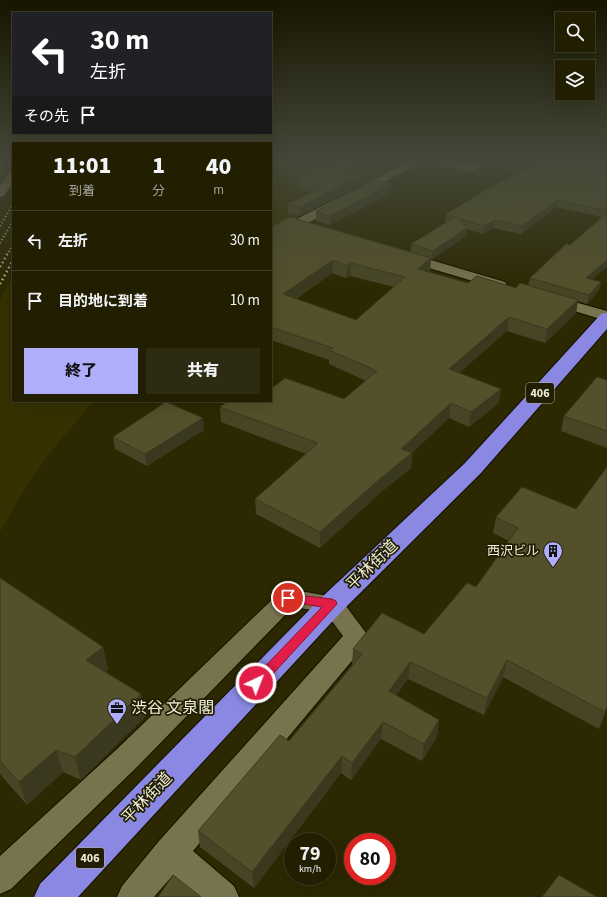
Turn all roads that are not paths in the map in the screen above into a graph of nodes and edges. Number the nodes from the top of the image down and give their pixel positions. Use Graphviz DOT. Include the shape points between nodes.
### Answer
graph roads {
  1 [pos="336,204"];
  2 [pos="326,234"];
  3 [pos="394,254"];
  4 [pos="516,289"];
  5 [pos="538,296"];
  6 [pos="607,317"];
  7 [pos="332,604"];
  8 [pos="170,852"];
  9 [pos="0,878"];
  10 [pos="53,897"];
  11 [pos="133,897"];
  12 [pos="223,897"];
  1 -- 2 [label="street" via="295,225"];
  3 -- 4 [label="street"];
  5 -- 6 [label="street"];
  6 -- 7 [label="highway, 平林街道 / 406" via="473,468"];
  7 -- 8 [label="street" via="357,637"];
  7 -- 9 [label="street" via="288,598 127,758"];
  7 -- 10 [label="highway, 平林街道 / 406"];
  8 -- 11 [label="street"];
  8 -- 12 [label="street"];
}
